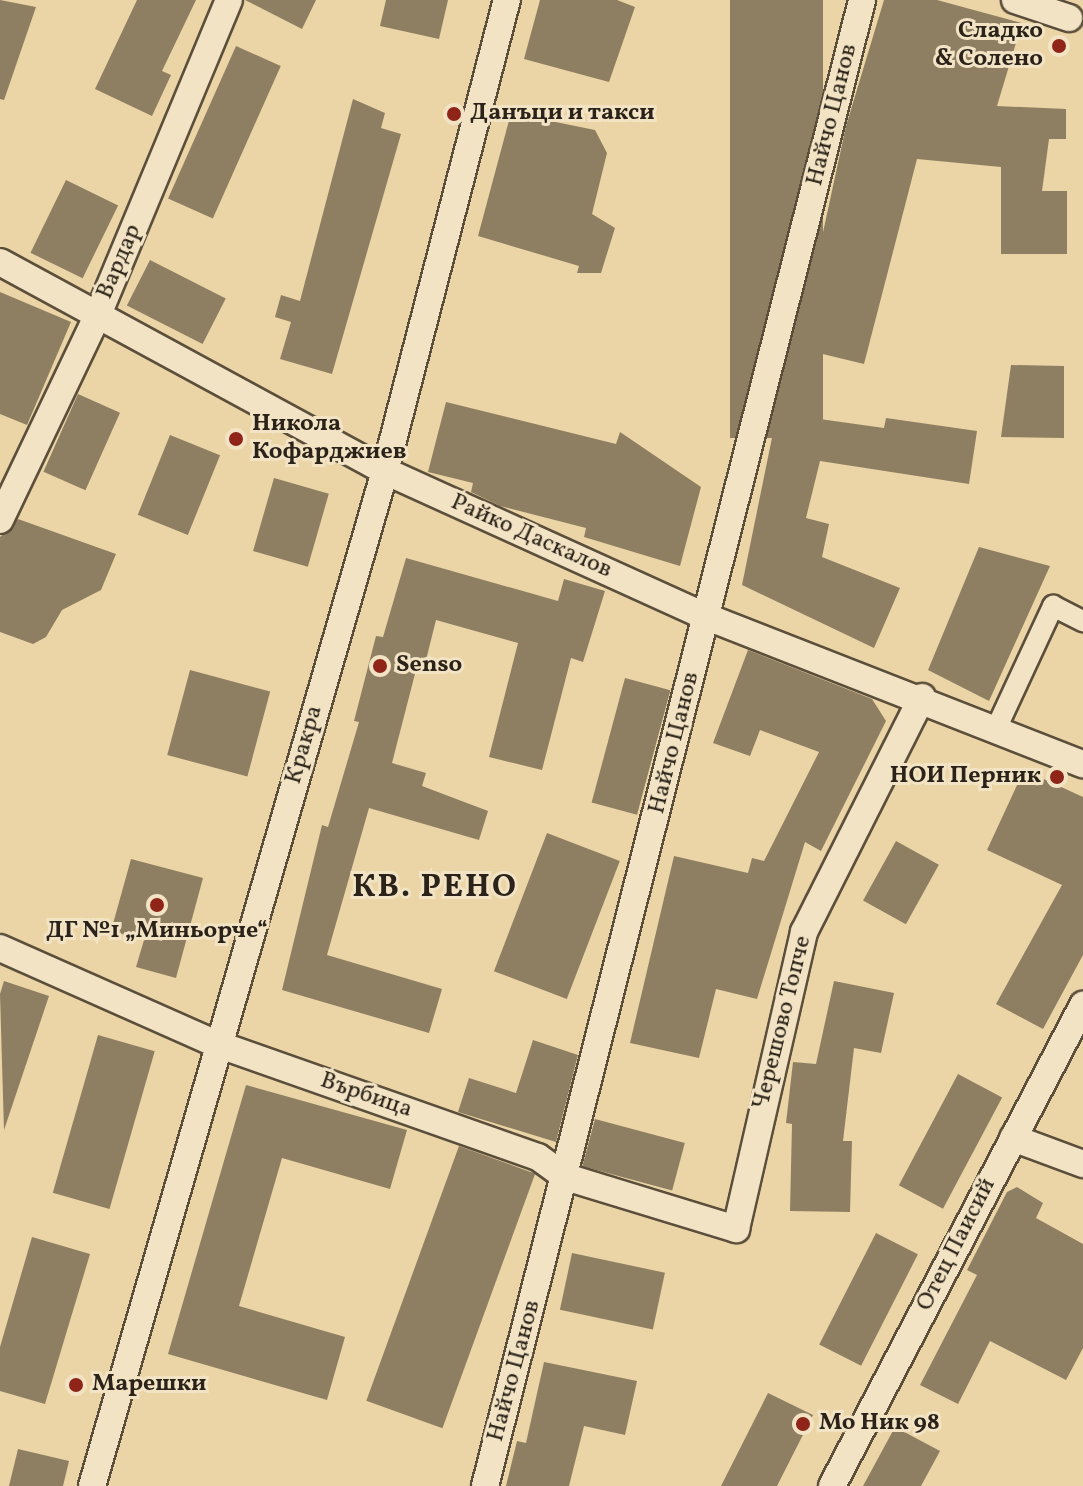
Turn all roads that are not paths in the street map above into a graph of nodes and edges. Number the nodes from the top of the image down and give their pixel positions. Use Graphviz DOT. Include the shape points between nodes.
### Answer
graph roads {
  1 [pos="229,0"];
  2 [pos="507,0"];
  3 [pos="862,0"];
  4 [pos="1015,0"];
  5 [pos="1069,18"];
  6 [pos="0,262"];
  7 [pos="97,317"];
  8 [pos="385,471"];
  9 [pos="0,520"];
  10 [pos="707,617"];
  11 [pos="1083,621"];
  12 [pos="922,697"];
  13 [pos="996,729"];
  14 [pos="1083,764"];
  15 [pos="0,948"];
  16 [pos="1083,1005"];
  17 [pos="217,1044"];
  18 [pos="1013,1138"];
  19 [pos="1083,1164"];
  20 [pos="566,1177"];
  21 [pos="736,1229"];
  22 [pos="92,1486"];
  23 [pos="485,1486"];
  24 [pos="832,1486"];
  1 -- 7 [label="street, Вардар"];
  2 -- 8 [label="street, Кракра"];
  3 -- 10 [label="street, Найчо Цанов"];
  4 -- 5 [label="street"];
  6 -- 7 [label="street, Райко Даскалов"];
  7 -- 8 [label="street, Райко Даскалов"];
  7 -- 9 [label="street, Вардар"];
  8 -- 10 [label="street, Райко Даскалов"];
  8 -- 17 [label="street, Кракра"];
  10 -- 12 [label="street, Райко Даскалов"];
  10 -- 20 [label="street, Найчо Цанов"];
  11 -- 13 [label="street" via="1053,606"];
  12 -- 13 [label="street, Райко Даскалов"];
  12 -- 21 [label="street, Черешово Топче" via="804,932"];
  13 -- 14 [label="street, Райко Даскалов"];
  15 -- 17 [label="street, Върбица"];
  16 -- 18 [label="street, Отец Паисий"];
  17 -- 20 [label="street, Върбица" via="538,1157"];
  17 -- 22 [label="street, Кракра"];
  18 -- 19 [label="street"];
  18 -- 24 [label="street, Отец Паисий"];
  20 -- 21 [label="street, Върбица"];
  20 -- 23 [label="street, Найчо Цанов"];
}
